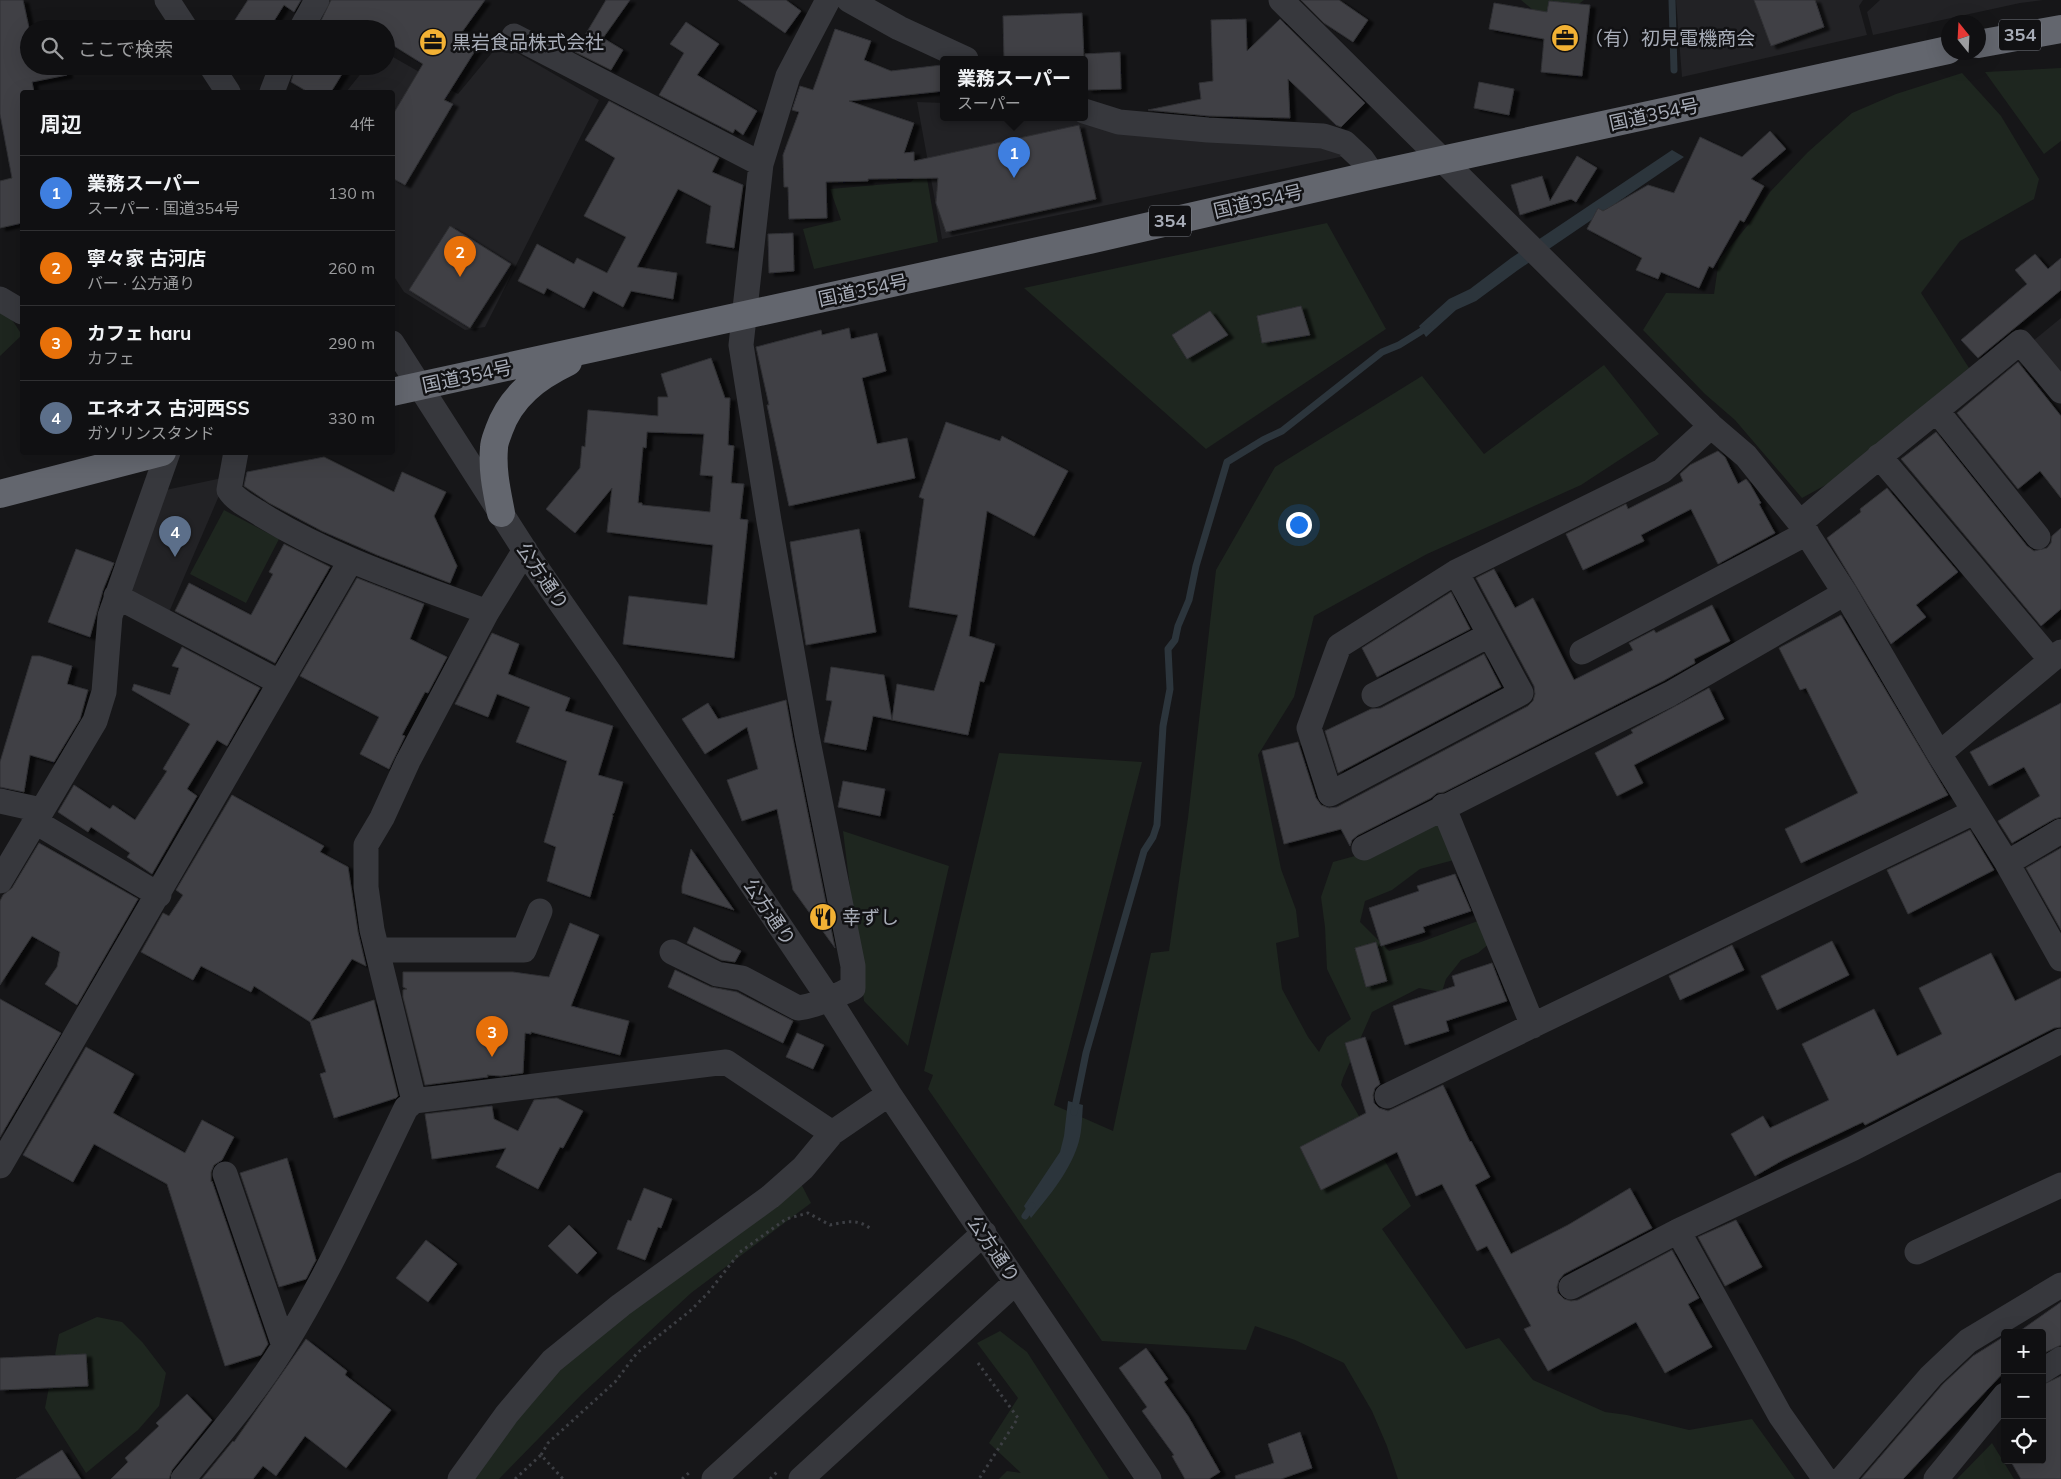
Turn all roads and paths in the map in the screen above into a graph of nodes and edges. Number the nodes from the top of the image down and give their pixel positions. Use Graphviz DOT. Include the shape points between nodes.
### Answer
graph roads {
  1 [pos="167,0"];
  2 [pos="317,0"];
  3 [pos="828,0"];
  4 [pos="850,0"];
  5 [pos="1280,0"];
  6 [pos="180,20"];
  7 [pos="306,20"];
  8 [pos="2061,29"];
  9 [pos="514,36"];
  10 [pos="1986,43"];
  11 [pos="1941,52"];
  12 [pos="960,56"];
  13 [pos="217,75"];
  14 [pos="279,75"];
  15 [pos="227,90"];
  16 [pos="273,90"];
  17 [pos="1088,112"];
  18 [pos="1444,160"];
  19 [pos="761,164"];
  20 [pos="1373,175"];
  21 [pos="0,299"];
  22 [pos="20,311"];
  23 [pos="745,316"];
  24 [pos="602,347"];
  25 [pos="395,348"];
  26 [pos="420,385"];
  27 [pos="395,391"];
  28 [pos="2061,391"];
  29 [pos="1937,411"];
  30 [pos="1711,426"];
  31 [pos="150,455"];
  32 [pos="167,455"];
  33 [pos="235,455"];
  34 [pos="1878,456"];
  35 [pos="0,494"];
  36 [pos="502,513"];
  37 [pos="1804,528"];
  38 [pos="2038,536"];
  39 [pos="525,550"];
  40 [pos="350,560"];
  41 [pos="1456,572"];
  42 [pos="1845,593"];
  43 [pos="116,596"];
  44 [pos="487,612"];
  45 [pos="1489,635"];
  46 [pos="1582,652"];
  47 [pos="2056,656"];
  48 [pos="279,682"];
  49 [pos="1374,695"];
  50 [pos="1939,754"];
  51 [pos="0,801"];
  52 [pos="1444,806"];
  53 [pos="1974,812"];
  54 [pos="38,816"];
  55 [pos="2061,831"];
  56 [pos="1364,848"];
  57 [pos="2007,863"];
  58 [pos="0,881"];
  59 [pos="159,895"];
  60 [pos="540,911"];
  61 [pos="377,950"];
  62 [pos="672,952"];
  63 [pos="2061,959"];
  64 [pos="829,999"];
  65 [pos="1532,1026"];
  66 [pos="2061,1041"];
  67 [pos="889,1094"];
  68 [pos="1387,1096"];
  69 [pos="414,1101"];
  70 [pos="832,1133"];
  71 [pos="0,1166"];
  72 [pos="225,1174"];
  73 [pos="2061,1185"];
  74 [pos="871,1228"];
  75 [pos="1678,1231"];
  76 [pos="984,1234"];
  77 [pos="1917,1252"];
  78 [pos="1016,1282"];
  79 [pos="2061,1285"];
  80 [pos="1571,1287"];
  81 [pos="284,1346"];
  82 [pos="2061,1359"];
  83 [pos="978,1363"];
  84 [pos="2046,1368"];
  85 [pos="2001,1400"];
  86 [pos="541,1455"];
  87 [pos="183,1479"];
  88 [pos="460,1479"];
  89 [pos="515,1479"];
  90 [pos="563,1479"];
  91 [pos="714,1479"];
  92 [pos="801,1479"];
  93 [pos="979,1479"];
  94 [pos="1150,1479"];
  95 [pos="1825,1479"];
  96 [pos="1842,1479"];
  97 [pos="1936,1479"];
  1 -- 6 [label="street"];
  2 -- 7 [label="street"];
  3 -- 19 [label="street" via="788,76"];
  4 -- 12 [label="street" via="899,28"];
  5 -- 18 [label="street"];
  8 -- 10 [label="highway, 354"];
  9 -- 19 [label="street"];
  11 -- 18 [label="highway, 国道354号 / 354"];
  13 -- 15 [label="street"];
  14 -- 16 [label="street"];
  17 -- 20 [label="street" via="1119,122 1323,136 1345,144 1362,159"];
  18 -- 20 [label="highway, 国道354号 / 354"];
  18 -- 30 [label="street"];
  19 -- 23 [label="street"];
  20 -- 23 [label="highway, 国道354号 / 354"];
  21 -- 22 [label="street"];
  23 -- 24 [label="highway, 国道354号 / 354"];
  23 -- 64 [label="street" via="742,346 768,521 853,966 853,988"];
  24 -- 26 [label="highway, 国道354号 / 354"];
  24 -- 36 [label="highway" via="547,372 520,392 502,420 494,447 494,478"];
  25 -- 26 [label="street, 公方通り"];
  26 -- 27 [label="highway, 国道354号 / 354"];
  26 -- 36 [label="street, 公方通り"];
  28 -- 29 [label="street" via="2020,342"];
  29 -- 34 [label="street"];
  29 -- 38 [label="street"];
  30 -- 37 [label="street" via="1746,456"];
  30 -- 41 [label="street" via="1662,471"];
  31 -- 35 [label="highway"];
  32 -- 43 [label="street"];
  33 -- 40 [label="street" via="229,490 233,496 288,531"];
  34 -- 37 [label="street"];
  34 -- 47 [label="street"];
  36 -- 39 [label="street, 公方通り"];
  37 -- 42 [label="street"];
  37 -- 46 [label="street"];
  39 -- 44 [label="street"];
  39 -- 64 [label="street, 公方通り"];
  40 -- 44 [label="street"];
  40 -- 48 [label="street"];
  41 -- 45 [label="street"];
  41 -- 45 [label="street" via="1339,646 1309,728 1330,794 1521,694"];
  42 -- 50 [label="street"];
  42 -- 52 [label="street" via="1670,694"];
  43 -- 48 [label="street"];
  43 -- 54 [label="street" via="110,616 104,692 95,721"];
  44 -- 61 [label="street" via="366,845 366,887"];
  45 -- 49 [label="street"];
  47 -- 50 [label="street"];
  48 -- 59 [label="street"];
  50 -- 53 [label="street"];
  51 -- 54 [label="street"];
  52 -- 56 [label="street"];
  52 -- 65 [label="street"];
  53 -- 57 [label="street"];
  53 -- 65 [label="street"];
  54 -- 58 [label="street"];
  54 -- 59 [label="street"];
  55 -- 57 [label="street"];
  57 -- 63 [label="street"];
  59 -- 71 [label="street"];
  60 -- 61 [label="street" via="524,950"];
  61 -- 69 [label="street"];
  62 -- 64 [label="street" via="718,974 742,978 798,1008"];
  64 -- 67 [label="street, 公方通り"];
  65 -- 68 [label="street"];
  66 -- 75 [label="street" via="1854,1148"];
  67 -- 70 [label="street"];
  67 -- 76 [label="street, 公方通り"];
  69 -- 70 [label="street" via="726,1062"];
  69 -- 81 [label="street" via="406,1108 334,1256"];
  70 -- 88 [label="street" via="803,1168 770,1197 621,1305 552,1361"];
  72 -- 81 [label="street"];
  73 -- 77 [label="street"];
  74 -- 86 [label="path" via="854,1221 830,1225 808,1213 786,1219 762,1235 740,1252 690,1312 637,1353 615,1382 548,1443"];
  75 -- 80 [label="street"];
  75 -- 95 [label="street" via="1780,1415"];
  76 -- 78 [label="street, 公方通り"];
  76 -- 91 [label="street"];
  78 -- 92 [label="street"];
  78 -- 94 [label="street, 公方通り"];
  79 -- 96 [label="street" via="1968,1341 1931,1376"];
  81 -- 87 [label="street" via="244,1404"];
  82 -- 84 [label="street"];
  83 -- 93 [label="path" via="1018,1418"];
  85 -- 97 [label="street"];
  86 -- 89 [label="path"];
  86 -- 90 [label="path"];
}
